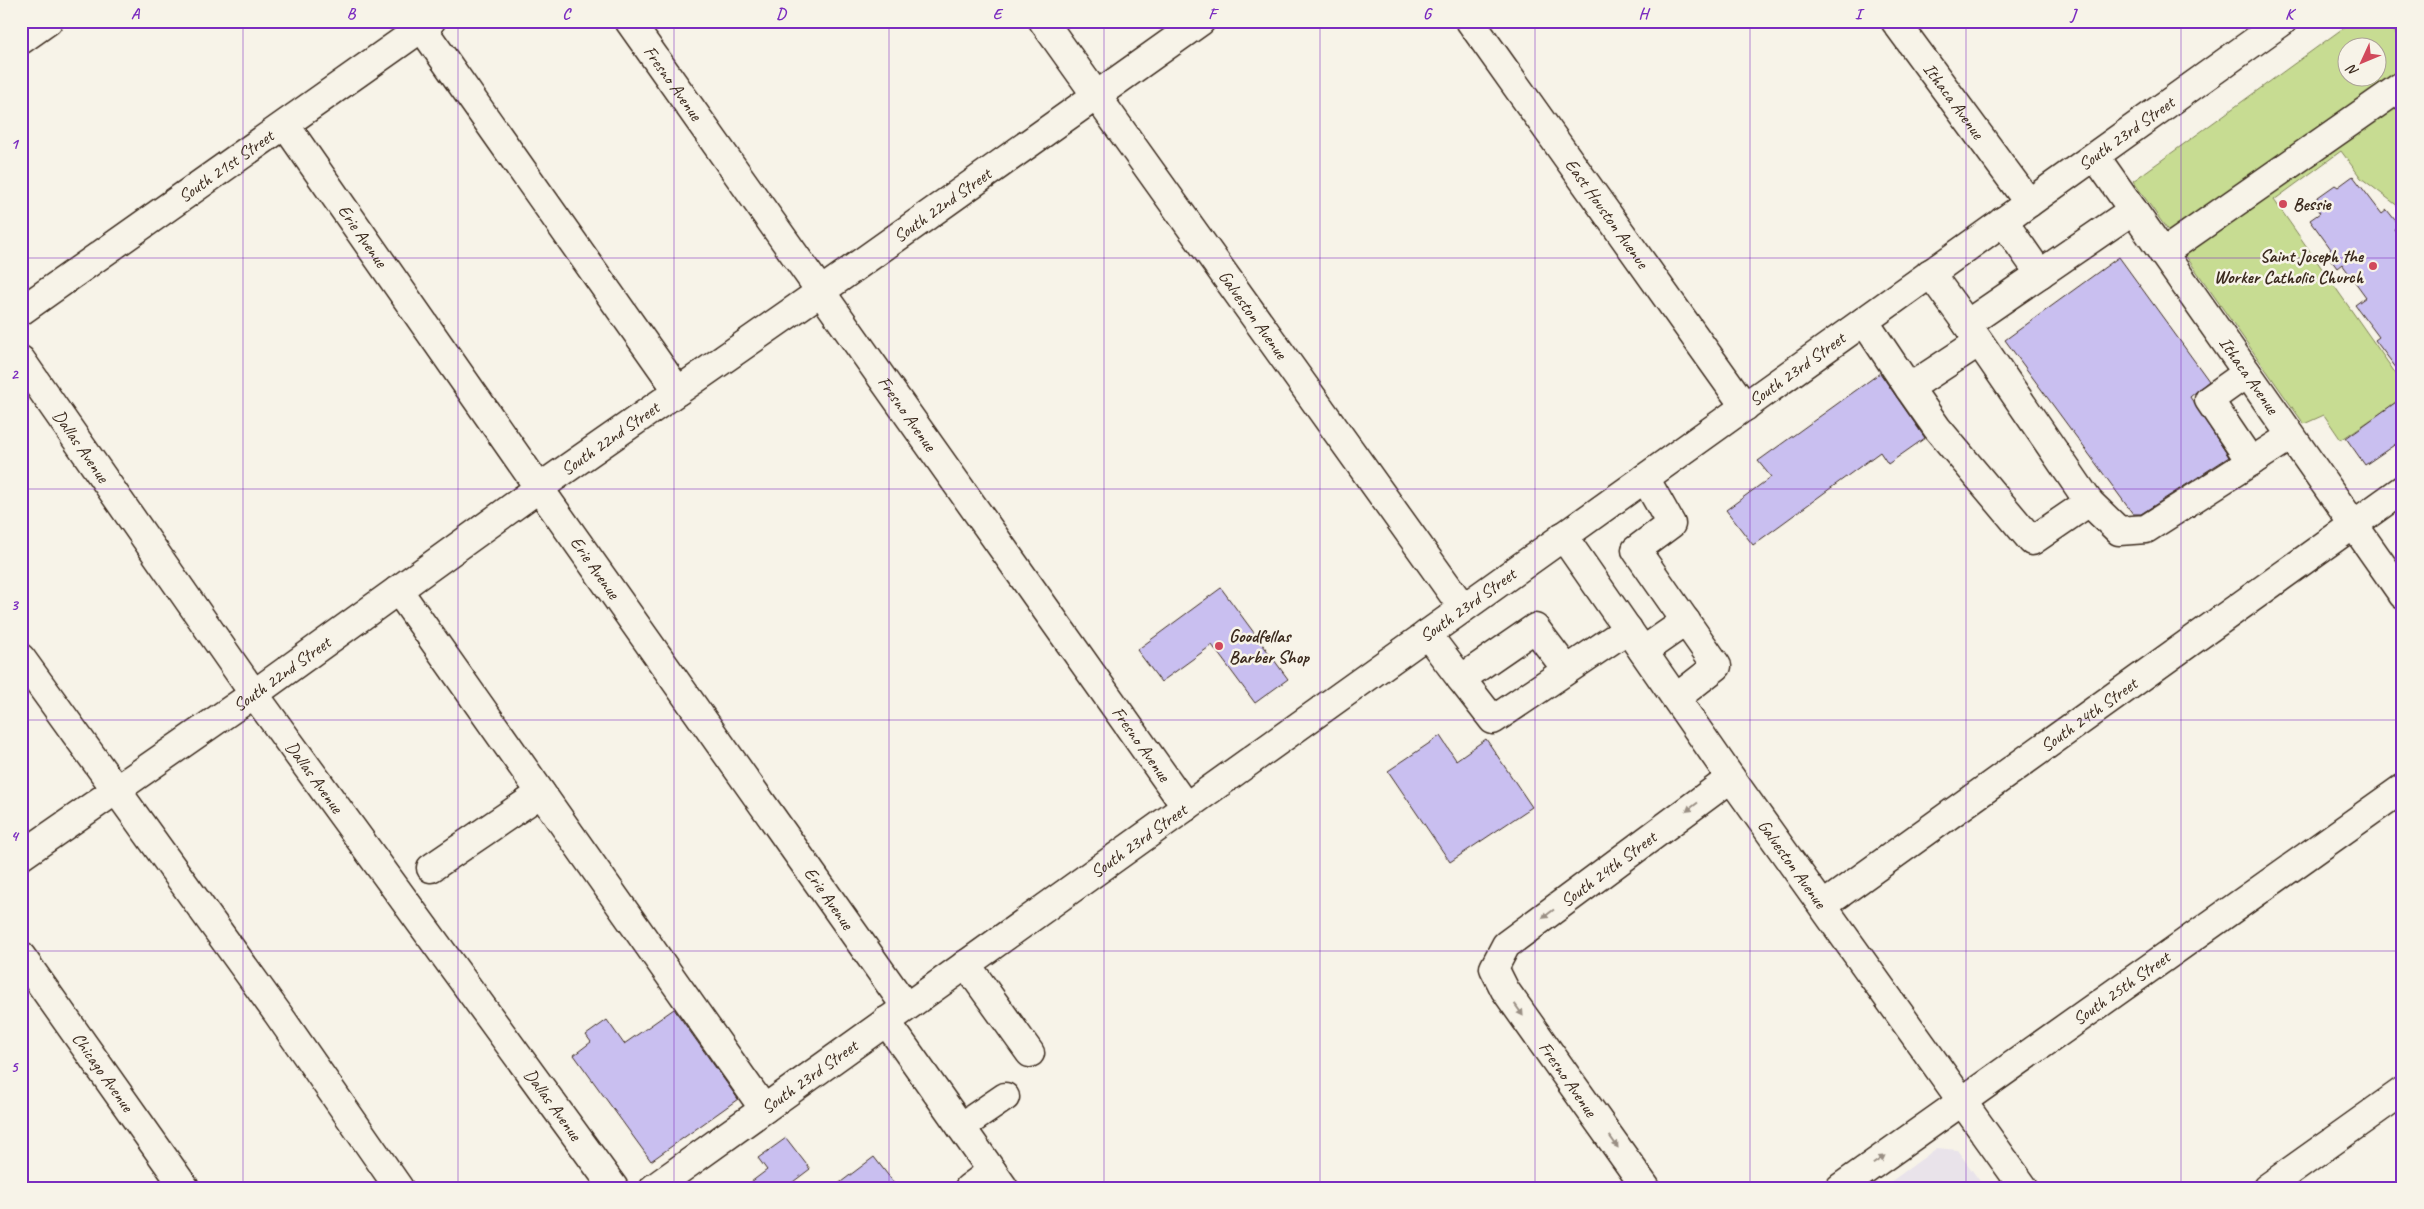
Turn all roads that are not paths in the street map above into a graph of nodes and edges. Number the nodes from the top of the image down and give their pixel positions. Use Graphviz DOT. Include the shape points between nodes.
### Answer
graph roads {
  1 [pos="48,21"];
  2 [pos="629,21"];
  3 [pos="1043,21"];
  4 [pos="1201,21"];
  5 [pos="1470,21"];
  6 [pos="1895,21"];
  7 [pos="2283,21"];
  8 [pos="427,24"];
  9 [pos="21,40"];
  10 [pos="2403,85"];
  11 [pos="1096,96"];
  12 [pos="286,126"];
  13 [pos="2095,156"];
  14 [pos="2029,203"];
  15 [pos="2132,210"];
  16 [pos="2003,221"];
  17 [pos="2163,253"];
  18 [pos="1930,273"];
  19 [pos="2040,274"];
  20 [pos="820,292"];
  21 [pos="21,311"];
  22 [pos="1864,321"];
  23 [pos="1973,333"];
  24 [pos="21,360"];
  25 [pos="2247,373"];
  26 [pos="1909,388"];
  27 [pos="678,391"];
  28 [pos="1745,406"];
  29 [pos="2290,436"];
  30 [pos="2251,462"];
  31 [pos="1645,478"];
  32 [pos="539,488"];
  33 [pos="2403,489"];
  34 [pos="2088,502"];
  35 [pos="2354,526"];
  36 [pos="1564,536"];
  37 [pos="398,590"];
  38 [pos="2403,595"];
  39 [pos="1463,608"];
  40 [pos="1686,621"];
  41 [pos="1427,634"];
  42 [pos="1636,640"];
  43 [pos="21,658"];
  44 [pos="1567,670"];
  45 [pos="1461,679"];
  46 [pos="254,694"];
  47 [pos="1676,698"];
  48 [pos="1732,778"];
  49 [pos="2403,788"];
  50 [pos="116,791"];
  51 [pos="541,792"];
  52 [pos="1186,807"];
  53 [pos="21,856"];
  54 [pos="431,868"];
  55 [pos="1824,905"];
  56 [pos="21,956"];
  57 [pos="966,964"];
  58 [pos="1494,968"];
  59 [pos="896,1014"];
  60 [pos="1030,1053"];
  61 [pos="2403,1091"];
  62 [pos="1004,1097"];
  63 [pos="1963,1100"];
  64 [pos="764,1109"];
  65 [pos="961,1127"];
  66 [pos="998,1180"];
  67 [pos="185,1188"];
  68 [pos="399,1188"];
  69 [pos="614,1188"];
  70 [pos="654,1188"];
  71 [pos="969,1188"];
  72 [pos="1646,1188"];
  73 [pos="1840,1188"];
  74 [pos="2024,1188"];
  75 [pos="2267,1188"];
  1 -- 9 [label="street"];
  2 -- 20 [label="street, Fresno Avenue"];
  3 -- 11 [label="street, Galveston Avenue"];
  4 -- 11 [label="street, South 22nd Street"];
  5 -- 28 [label="street, East Houston Avenue"];
  6 -- 14 [label="street, Ithaca Avenue"];
  7 -- 13 [label="street, South 23rd Street"];
  8 -- 12 [label="street, South 21st Street"];
  8 -- 27 [label="street"];
  10 -- 17 [label="street"];
  11 -- 20 [label="street, South 22nd Street"];
  11 -- 39 [label="street, Galveston Avenue"];
  12 -- 21 [label="street, South 21st Street"];
  12 -- 32 [label="street, Erie Avenue"];
  13 -- 14 [label="street, South 23rd Street"];
  13 -- 15 [label="street, Ithaca Avenue"];
  14 -- 16 [label="street, South 23rd Street"];
  15 -- 17 [label="street, Ithaca Avenue"];
  15 -- 19 [label="street"];
  16 -- 18 [label="street, South 23rd Street"];
  16 -- 19 [label="street"];
  17 -- 25 [label="street, Ithaca Avenue"];
  18 -- 22 [label="street, South 23rd Street"];
  18 -- 23 [label="street"];
  19 -- 23 [label="street"];
  20 -- 27 [label="street, South 22nd Street"];
  20 -- 52 [label="street, Fresno Avenue"];
  22 -- 26 [label="street"];
  22 -- 28 [label="street, South 23rd Street"];
  23 -- 26 [label="street"];
  23 -- 34 [label="street"];
  24 -- 46 [label="street, Dallas Avenue"];
  25 -- 29 [label="street, Ithaca Avenue"];
  25 -- 30 [label="street" via="2209,400"];
  26 -- 34 [label="street" via="1937,428 2032,541"];
  27 -- 32 [label="street, South 22nd Street"];
  28 -- 31 [label="street, South 23rd Street"];
  29 -- 30 [label="street"];
  29 -- 35 [label="street, Ithaca Avenue"];
  30 -- 34 [label="street" via="2146,529 2119,531"];
  31 -- 36 [label="street, South 23rd Street"];
  31 -- 40 [label="street" via="1671,524 1636,550"];
  32 -- 37 [label="street, South 22nd Street"];
  32 -- 59 [label="street, Erie Avenue"];
  33 -- 35 [label="street, South 24th Street"];
  35 -- 38 [label="street, Ithaca Avenue"];
  35 -- 55 [label="street, South 24th Street"];
  36 -- 39 [label="street, South 23rd Street"];
  36 -- 42 [label="street, Galveston Avenue"];
  37 -- 46 [label="street, South 22nd Street"];
  37 -- 51 [label="street"];
  39 -- 41 [label="street, South 23rd Street"];
  40 -- 42 [label="street"];
  40 -- 47 [label="street" via="1717,666"];
  41 -- 45 [label="street"];
  41 -- 52 [label="street, South 23rd Street"];
  42 -- 44 [label="street"];
  42 -- 47 [label="street, Galveston Avenue"];
  43 -- 50 [label="street"];
  44 -- 45 [label="street" via="1493,720"];
  44 -- 45 [label="street" via="1535,628"];
  46 -- 50 [label="street, South 22nd Street"];
  46 -- 69 [label="street, Dallas Avenue"];
  47 -- 48 [label="street, Galveston Avenue"];
  48 -- 55 [label="street, Galveston Avenue"];
  48 -- 58 [label="street, South 24th Street, one-way" via="1506,945"];
  49 -- 63 [label="street, South 25th Street"];
  50 -- 53 [label="street, South 22nd Street"];
  50 -- 68 [label="street"];
  51 -- 54 [label="street"];
  51 -- 64 [label="street"];
  52 -- 57 [label="street, South 23rd Street"];
  55 -- 63 [label="street, Galveston Avenue"];
  56 -- 67 [label="street, Chicago Avenue"];
  57 -- 59 [label="street, South 23rd Street"];
  57 -- 60 [label="street"];
  58 -- 72 [label="street, Fresno Avenue, one-way" via="1505,990"];
  59 -- 64 [label="street, South 23rd Street"];
  59 -- 65 [label="street, Erie Avenue"];
  61 -- 75 [label="street"];
  62 -- 65 [label="street"];
  73 -- 63 [label="street, South 25th Street, one-way"];
  63 -- 74 [label="street, Galveston Avenue"];
  64 -- 70 [label="street, South 23rd Street"];
  65 -- 66 [label="street, Erie Avenue"];
  66 -- 71 [label="street"];
}
